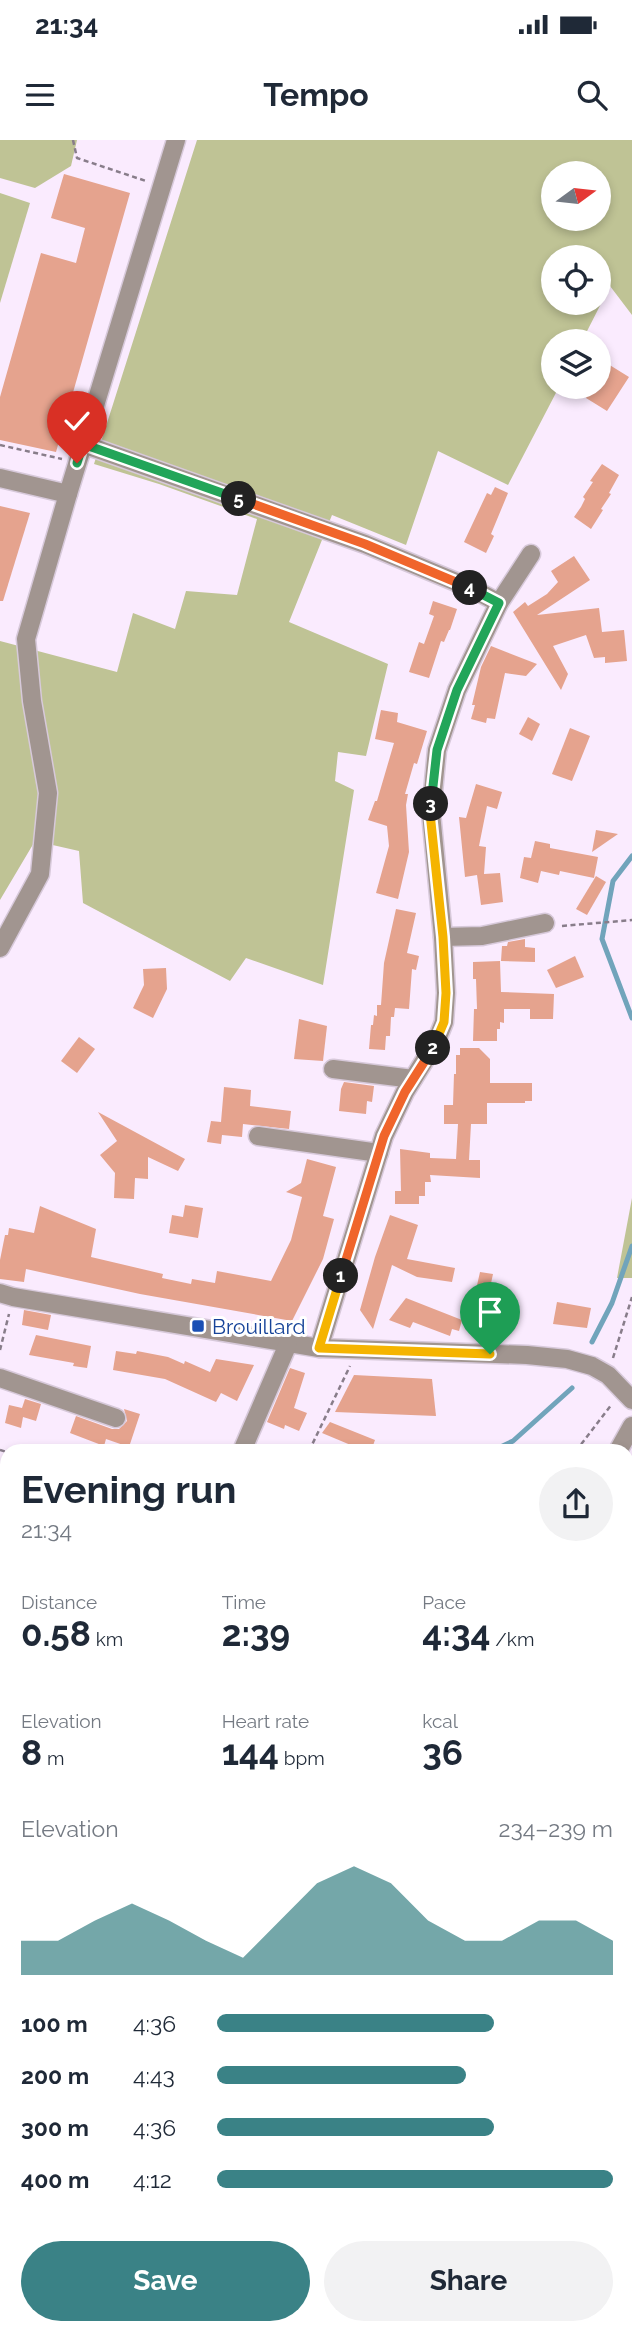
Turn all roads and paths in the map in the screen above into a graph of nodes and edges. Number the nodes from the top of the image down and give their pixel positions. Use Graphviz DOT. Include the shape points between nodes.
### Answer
graph roads {
  1 [pos="73,140"];
  2 [pos="176,140"];
  3 [pos="161,186"];
  4 [pos="83,444"];
  5 [pos="0,445"];
  6 [pos="77,463"];
  7 [pos="0,478"];
  8 [pos="68,494"];
  9 [pos="531,554"];
  10 [pos="499,603"];
  11 [pos="632,920"];
  12 [pos="545,923"];
  13 [pos="443,937"];
  14 [pos="0,948"];
  15 [pos="333,1069"];
  16 [pos="412,1079"];
  17 [pos="258,1136"];
  18 [pos="379,1153"];
  19 [pos="7,1295"];
  20 [pos="632,1297"];
  21 [pos="289,1344"];
  22 [pos="319,1348"];
  23 [pos="357,1349"];
  24 [pos="0,1350"];
  25 [pos="608,1375"];
  26 [pos="0,1378"];
  27 [pos="628,1395"];
  28 [pos="116,1418"];
  29 [pos="632,1426"];
  30 [pos="245,1444"];
  31 [pos="312,1444"];
  32 [pos="581,1444"];
  33 [pos="622,1444"];
  1 -- 3 [label="path" via="77,158"];
  2 -- 3 [label="street"];
  3 -- 4 [label="street"];
  4 -- 6 [label="street"];
  4 -- 10 [label="street" via="365,544"];
  5 -- 6 [label="path"];
  6 -- 8 [label="street"];
  7 -- 8 [label="street"];
  8 -- 14 [label="street" via="26,639 48,793 40,874"];
  9 -- 10 [label="street"];
  10 -- 13 [label="street" via="457,690 437,750 430,813"];
  11 -- 12 [label="path" via="547,929"];
  12 -- 13 [label="street" via="482,936"];
  13 -- 16 [label="street" via="444,1022"];
  15 -- 16 [label="street"];
  16 -- 18 [label="street"];
  17 -- 18 [label="street"];
  18 -- 22 [label="street"];
  19 -- 21 [label="street"];
  19 -- 24 [label="path"];
  20 -- 25 [label="path"];
  21 -- 22 [label="street"];
  21 -- 30 [label="street"];
  22 -- 23 [label="street"];
  23 -- 25 [label="street" via="548,1356 580,1362"];
  23 -- 31 [label="path"];
  25 -- 27 [label="street"];
  26 -- 28 [label="street"];
  27 -- 32 [label="path" via="601,1415"];
  29 -- 33 [label="street"];
}
